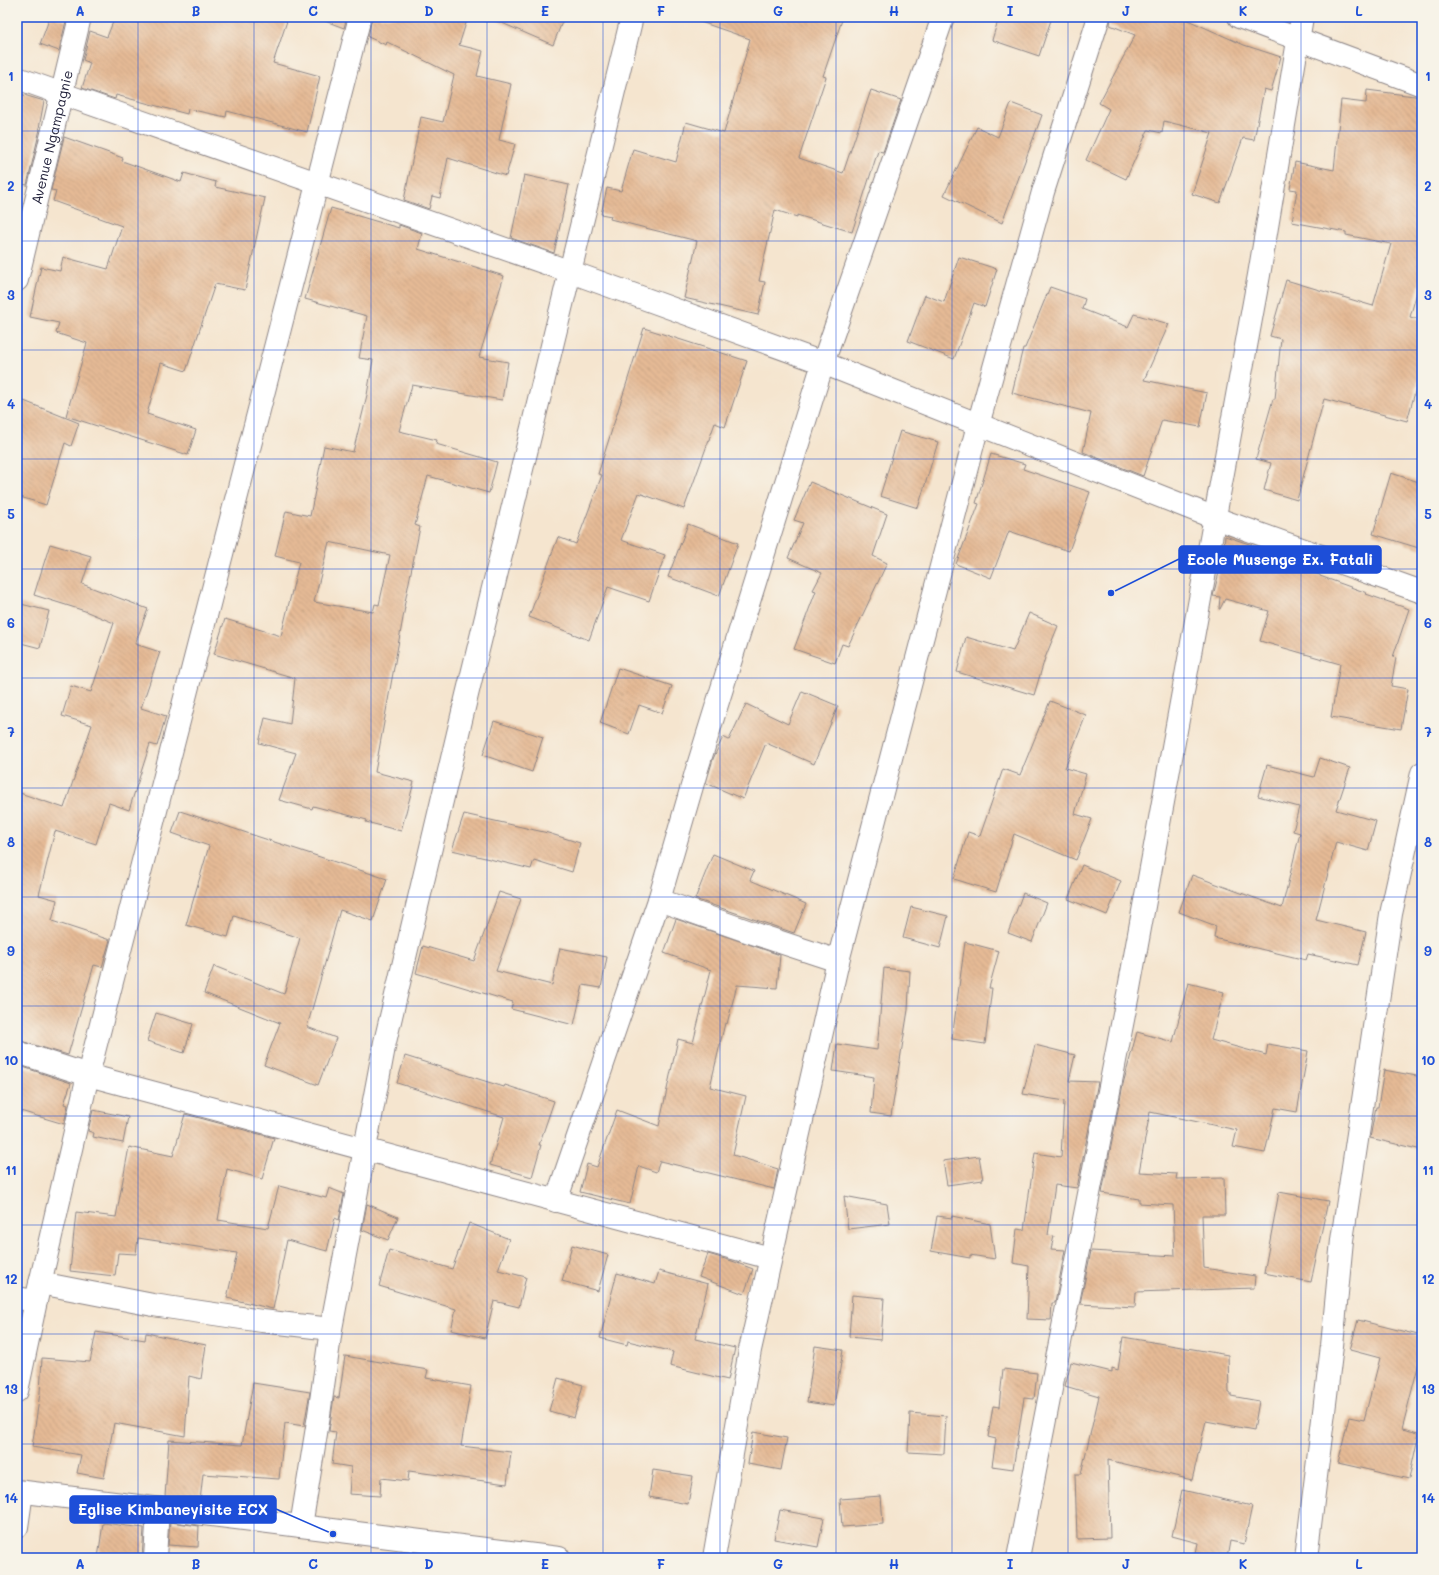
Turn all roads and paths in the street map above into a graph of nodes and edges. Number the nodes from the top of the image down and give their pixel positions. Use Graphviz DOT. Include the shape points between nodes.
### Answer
graph roads {
  1 [pos="80,17"];
  2 [pos="360,17"];
  3 [pos="632,17"];
  4 [pos="943,17"];
  5 [pos="1099,17"];
  6 [pos="1239,17"];
  7 [pos="1302,17"];
  8 [pos="1299,38"];
  9 [pos="17,78"];
  10 [pos="1422,85"];
  11 [pos="62,94"];
  12 [pos="317,183"];
  13 [pos="570,272"];
  14 [pos="17,280"];
  15 [pos="823,363"];
  16 [pos="978,425"];
  17 [pos="1215,518"];
  18 [pos="1422,592"];
  19 [pos="1422,773"];
  20 [pos="660,900"];
  21 [pos="838,961"];
  22 [pos="17,1052"];
  23 [pos="88,1075"];
  24 [pos="364,1150"];
  25 [pos="556,1201"];
  26 [pos="770,1258"];
  27 [pos="31,1294"];
  28 [pos="331,1329"];
  29 [pos="17,1391"];
  30 [pos="19,1492"];
  31 [pos="158,1510"];
  32 [pos="301,1526"];
  33 [pos="17,1527"];
  34 [pos="154,1558"];
  35 [pos="559,1558"];
  36 [pos="714,1558"];
  37 [pos="1018,1558"];
  38 [pos="1306,1558"];
  1 -- 11 [label="street, Avenue Ngampagnie"];
  2 -- 12 [label="street"];
  3 -- 13 [label="street"];
  4 -- 15 [label="street"];
  5 -- 16 [label="street" via="1043,192"];
  6 -- 8 [label="street"];
  7 -- 8 [label="street"];
  8 -- 10 [label="street"];
  8 -- 17 [label="street"];
  9 -- 11 [label="street"];
  11 -- 12 [label="street"];
  11 -- 14 [label="street, Avenue Ngampagnie"];
  12 -- 13 [label="street"];
  12 -- 23 [label="street"];
  13 -- 15 [label="street"];
  13 -- 24 [label="street" via="392,1011"];
  15 -- 16 [label="street"];
  15 -- 20 [label="street" via="697,769"];
  16 -- 17 [label="street"];
  16 -- 21 [label="street"];
  17 -- 18 [label="street"];
  17 -- 37 [label="street" via="1129,986"];
  19 -- 38 [label="street" via="1391,914 1343,1232"];
  20 -- 21 [label="street"];
  20 -- 25 [label="street"];
  21 -- 26 [label="street"];
  22 -- 23 [label="street"];
  23 -- 24 [label="street"];
  23 -- 27 [label="street"];
  24 -- 25 [label="street"];
  24 -- 28 [label="street"];
  25 -- 26 [label="street"];
  26 -- 36 [label="street" via="750,1350"];
  27 -- 28 [label="street" via="154,1305"];
  27 -- 29 [label="street"];
  28 -- 32 [label="street"];
  30 -- 31 [label="street"];
  30 -- 33 [label="street"];
  31 -- 32 [label="street"];
  31 -- 34 [label="street"];
  32 -- 35 [label="street"];
}
